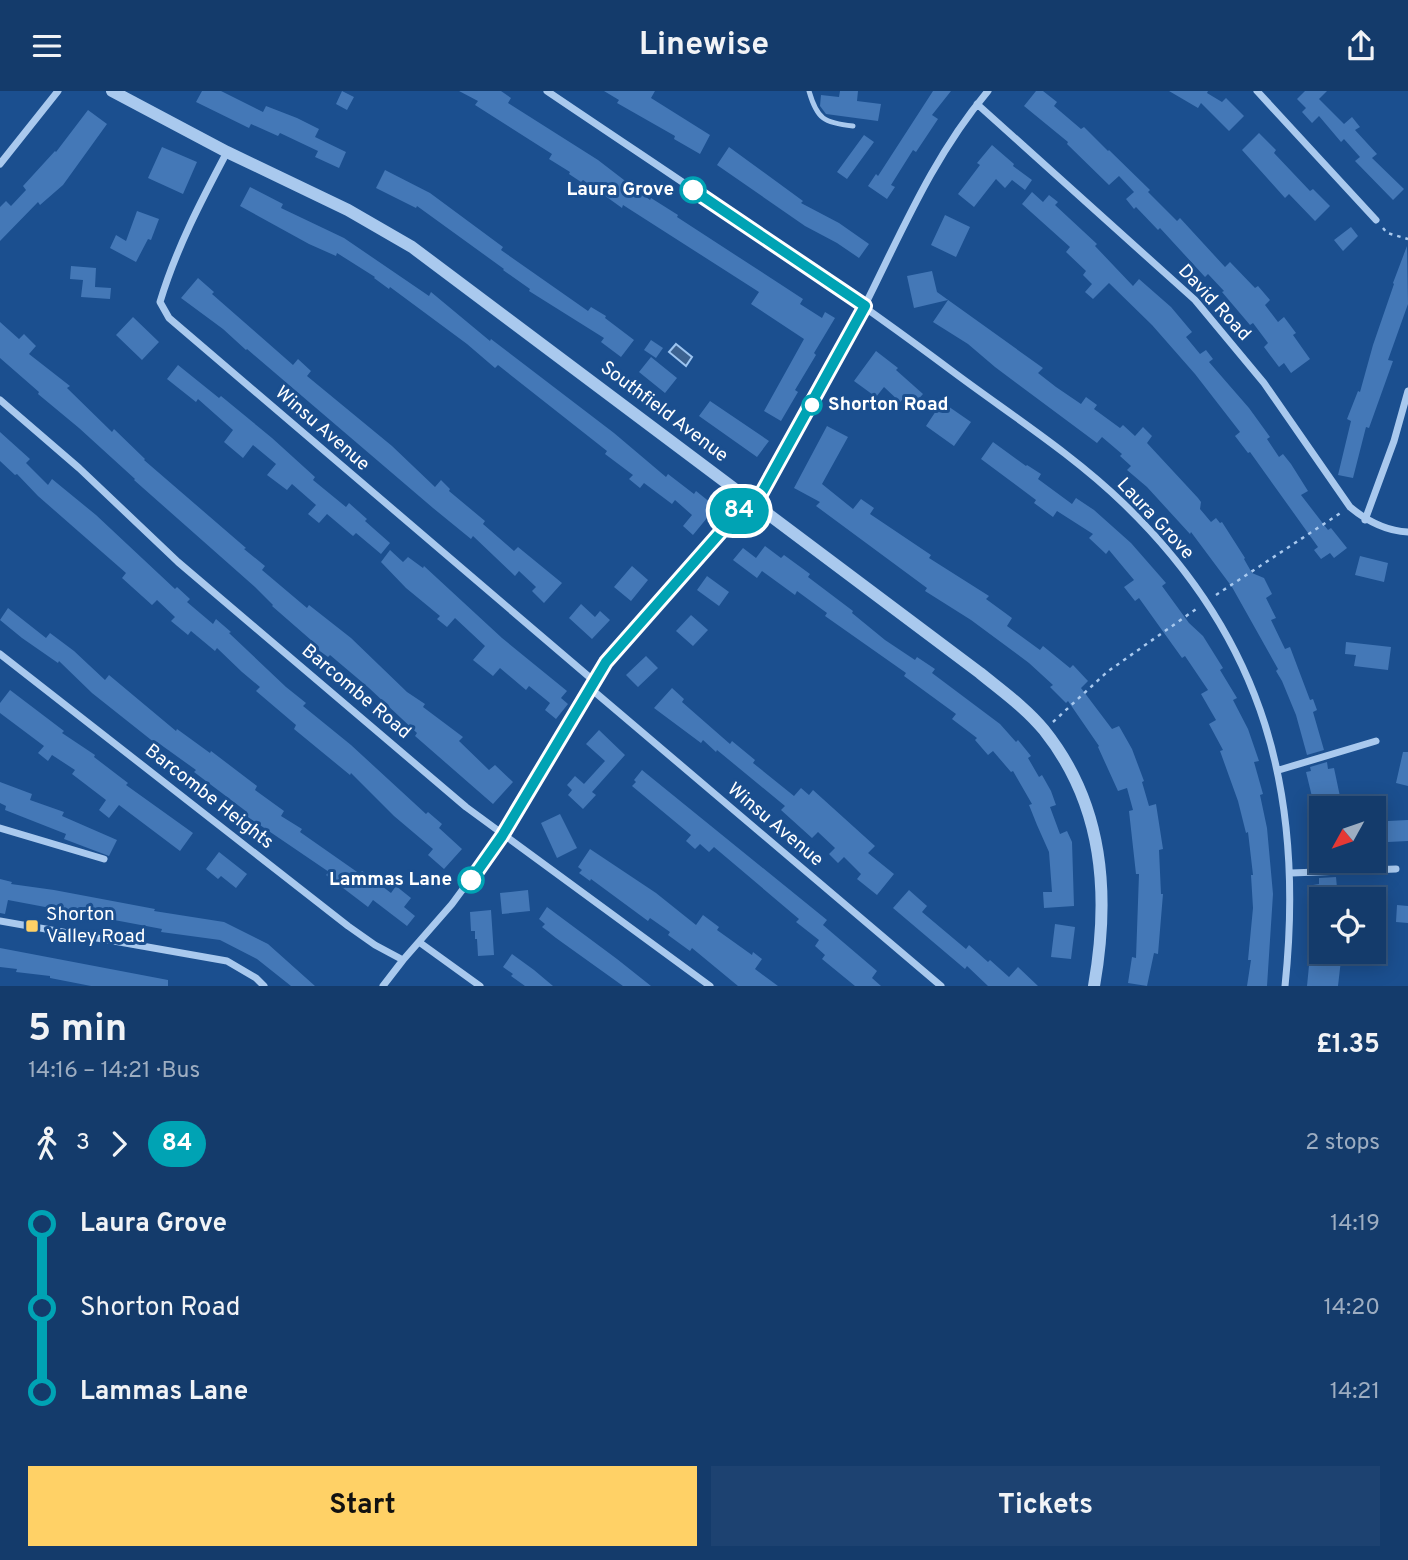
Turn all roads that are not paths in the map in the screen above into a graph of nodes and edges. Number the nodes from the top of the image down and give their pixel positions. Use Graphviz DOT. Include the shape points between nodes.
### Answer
graph roads {
  1 [pos="58,91"];
  2 [pos="112,91"];
  3 [pos="547,91"];
  4 [pos="809,91"];
  5 [pos="988,91"];
  6 [pos="1257,91"];
  7 [pos="977,104"];
  8 [pos="853,126"];
  9 [pos="227,152"];
  10 [pos="0,164"];
  11 [pos="1376,219"];
  12 [pos="865,306"];
  13 [pos="1408,391"];
  14 [pos="0,400"];
  15 [pos="752,502"];
  16 [pos="1365,520"];
  17 [pos="1408,531"];
  18 [pos="0,654"];
  19 [pos="592,684"];
  20 [pos="1376,741"];
  21 [pos="1279,770"];
  22 [pos="0,828"];
  23 [pos="502,836"];
  24 [pos="104,859"];
  25 [pos="1396,869"];
  26 [pos="1291,873"];
  27 [pos="0,921"];
  28 [pos="419,942"];
  29 [pos="403,960"];
  30 [pos="264,986"];
  31 [pos="383,986"];
  32 [pos="480,986"];
  33 [pos="710,986"];
  34 [pos="941,986"];
  35 [pos="1094,986"];
  36 [pos="1285,986"];
  1 -- 10 [label="street"];
  2 -- 9 [label="street, Southfield Avenue"];
  3 -- 12 [label="street, Laura Grove"];
  4 -- 8 [label="lane" via="819,116"];
  5 -- 7 [label="street"];
  6 -- 11 [label="street"];
  7 -- 12 [label="street" via="933,167"];
  7 -- 16 [label="street, David Road" via="1195,300 1264,383 1343,498"];
  9 -- 15 [label="street, Southfield Avenue" via="348,209 412,247"];
  9 -- 19 [label="street, Winsu Avenue" via="168,274 160,302 169,318"];
  12 -- 15 [label="street"];
  12 -- 21 [label="street, Laura Grove" via="1071,461 1151,532 1228,635 1257,697"];
  13 -- 16 [label="street"];
  14 -- 23 [label="street, Barcombe Road" via="178,562"];
  15 -- 19 [label="street" via="606,662"];
  15 -- 35 [label="street, Southfield Avenue" via="1024,709 1055,746 1079,788 1100,855 1102,900"];
  16 -- 17 [label="street, David Road"];
  18 -- 29 [label="street, Barcombe Heights" via="348,926"];
  19 -- 23 [label="street"];
  19 -- 34 [label="street, Winsu Avenue"];
  20 -- 21 [label="street"];
  21 -- 26 [label="street, Laura Grove"];
  22 -- 24 [label="street"];
  23 -- 28 [label="street"];
  23 -- 33 [label="street, Barcombe Road"];
  25 -- 26 [label="street"];
  26 -- 36 [label="street, Laura Grove"];
  27 -- 30 [label="street" via="227,961"];
  28 -- 29 [label="street"];
  28 -- 32 [label="street"];
  29 -- 31 [label="street"];
}
